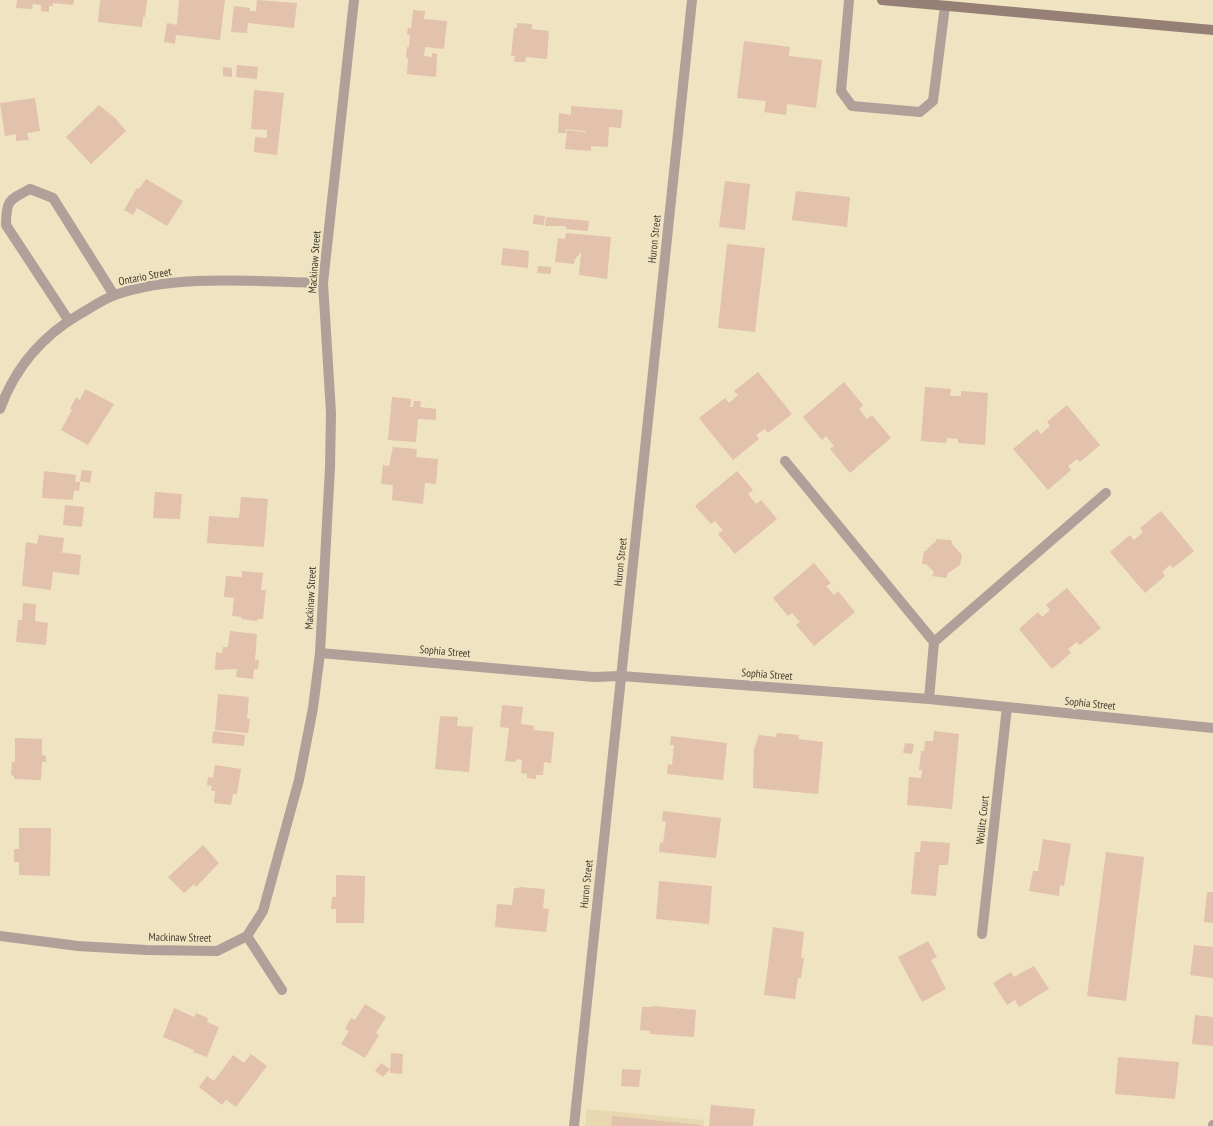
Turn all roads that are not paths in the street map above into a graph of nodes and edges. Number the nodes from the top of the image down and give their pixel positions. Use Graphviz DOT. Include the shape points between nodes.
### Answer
graph roads {
  1 [pos="354,0"];
  2 [pos="692,0"];
  3 [pos="849,0"];
  4 [pos="882,0"];
  5 [pos="967,4"];
  6 [pos="945,6"];
  7 [pos="1213,30"];
  8 [pos="323,283"];
  9 [pos="114,295"];
  10 [pos="69,321"];
  11 [pos="0,410"];
  12 [pos="785,461"];
  13 [pos="1106,493"];
  14 [pos="934,642"];
  15 [pos="320,653"];
  16 [pos="621,676"];
  17 [pos="929,699"];
  18 [pos="1007,708"];
  19 [pos="1213,728"];
  20 [pos="982,934"];
  21 [pos="0,936"];
  22 [pos="247,936"];
  23 [pos="282,990"];
  24 [pos="574,1126"];
  1 -- 8 [label="street, Mackinaw Street"];
  2 -- 16 [label="street, Huron Street"];
  3 -- 6 [label="street" via="841,91 852,106 920,112 933,101"];
  4 -- 6 [label="main road"];
  5 -- 6 [label="main road"];
  5 -- 7 [label="main road"];
  8 -- 9 [label="street, Ontario Street" via="193,281 142,288"];
  8 -- 15 [label="street, Mackinaw Street" via="331,413"];
  9 -- 10 [label="street, Ontario Street"];
  9 -- 10 [label="street" via="53,198 30,189 12,198 6,208 6,225"];
  10 -- 11 [label="street, Ontario Street" via="44,339 22,364"];
  12 -- 14 [label="street"];
  13 -- 14 [label="street"];
  14 -- 17 [label="street"];
  15 -- 16 [label="street, Sophia Street" via="594,677"];
  15 -- 22 [label="street, Mackinaw Street" via="313,708 299,780 263,911"];
  16 -- 17 [label="street, Sophia Street"];
  16 -- 24 [label="street, Huron Street"];
  17 -- 18 [label="street, Sophia Street"];
  18 -- 19 [label="street, Sophia Street"];
  18 -- 20 [label="street, Wollitz Court"];
  21 -- 22 [label="street, Mackinaw Street" via="78,946 217,951"];
  22 -- 23 [label="street"];
}
